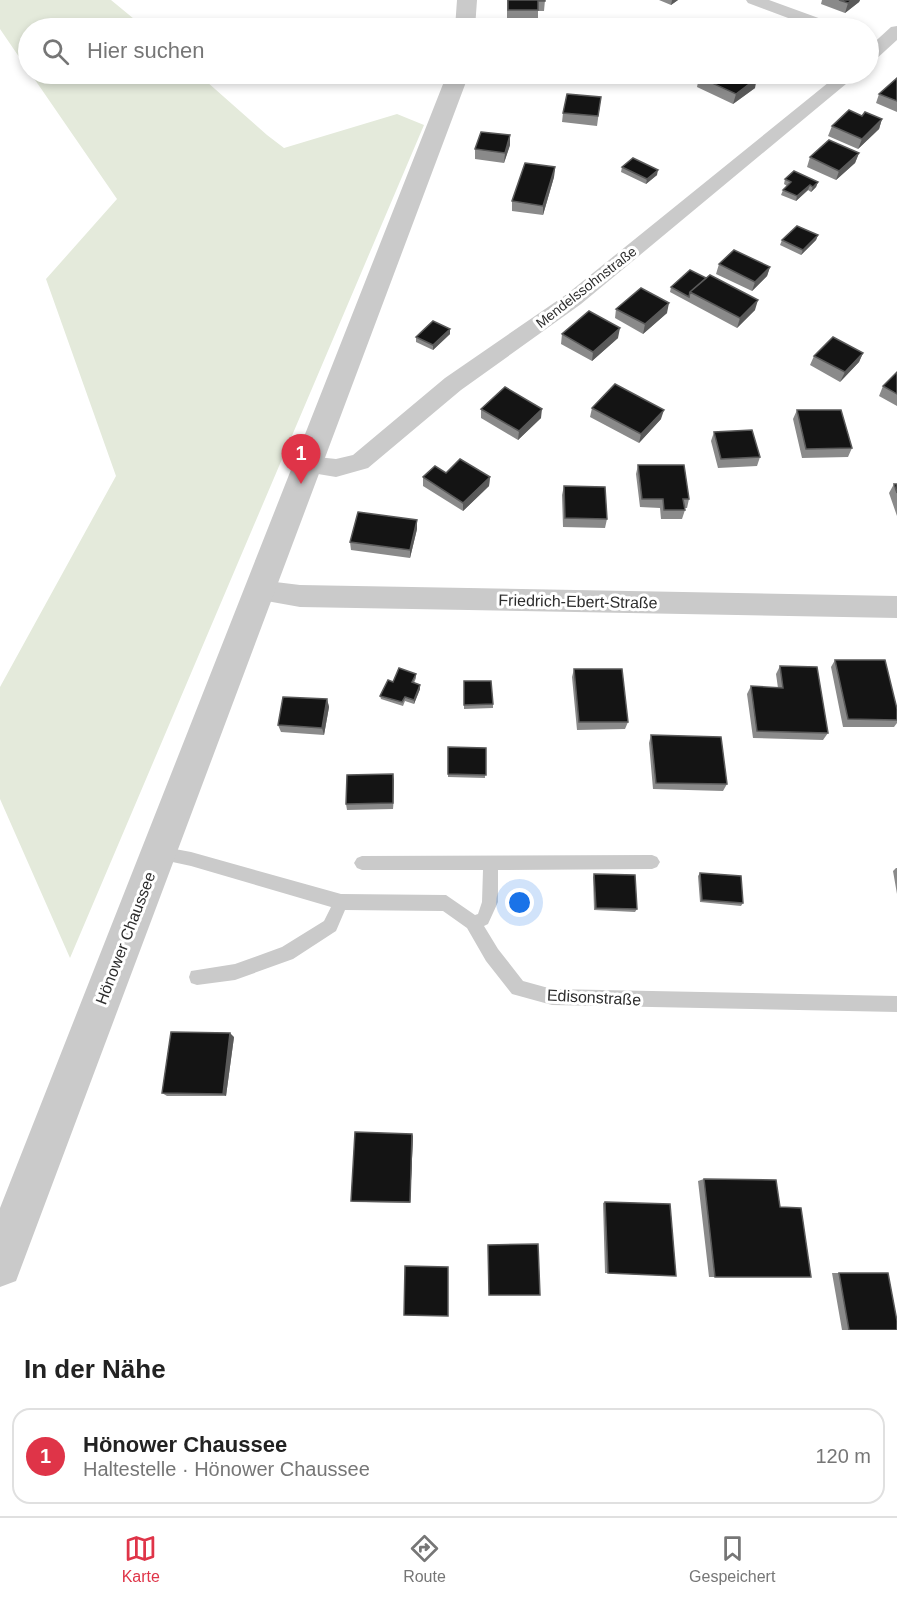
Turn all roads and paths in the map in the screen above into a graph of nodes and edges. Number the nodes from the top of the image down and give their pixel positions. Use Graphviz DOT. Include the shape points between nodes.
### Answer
graph roads {
  1 [pos="467,0"];
  2 [pos="754,0"];
  3 [pos="466,18"];
  4 [pos="802,18"];
  5 [pos="897,31"];
  6 [pos="879,49"];
  7 [pos="454,84"];
  8 [pos="837,84"];
  9 [pos="308,465"];
  10 [pos="259,591"];
  11 [pos="897,607"];
  12 [pos="159,853"];
  13 [pos="491,862"];
  14 [pos="652,862"];
  15 [pos="362,863"];
  16 [pos="341,902"];
  17 [pos="473,923"];
  18 [pos="197,976"];
  19 [pos="897,1004"];
  20 [pos="0,1265"];
  1 -- 3 [label="street"];
  2 -- 4 [label="street"];
  5 -- 6 [label="street"];
  7 -- 9 [label="street, Hönower Chaussee"];
  8 -- 9 [label="street, Mendelssohnstraße" via="574,299 453,384 360,462 336,468"];
  9 -- 10 [label="street, Hönower Chaussee"];
  10 -- 11 [label="street, Friedrich-Ebert-Straße" via="294,596"];
  10 -- 12 [label="street, Hönower Chaussee"];
  12 -- 16 [label="lane, Edisonstraße"];
  12 -- 20 [label="street, Hönower Chaussee"];
  13 -- 14 [label="lane"];
  13 -- 15 [label="lane"];
  13 -- 17 [label="lane" via="490,902 483,919"];
  16 -- 17 [label="lane, Edisonstraße" via="446,903"];
  16 -- 18 [label="lane" via="330,926 287,954 235,972"];
  17 -- 19 [label="lane, Edisonstraße" via="518,988 552,998"];
}
